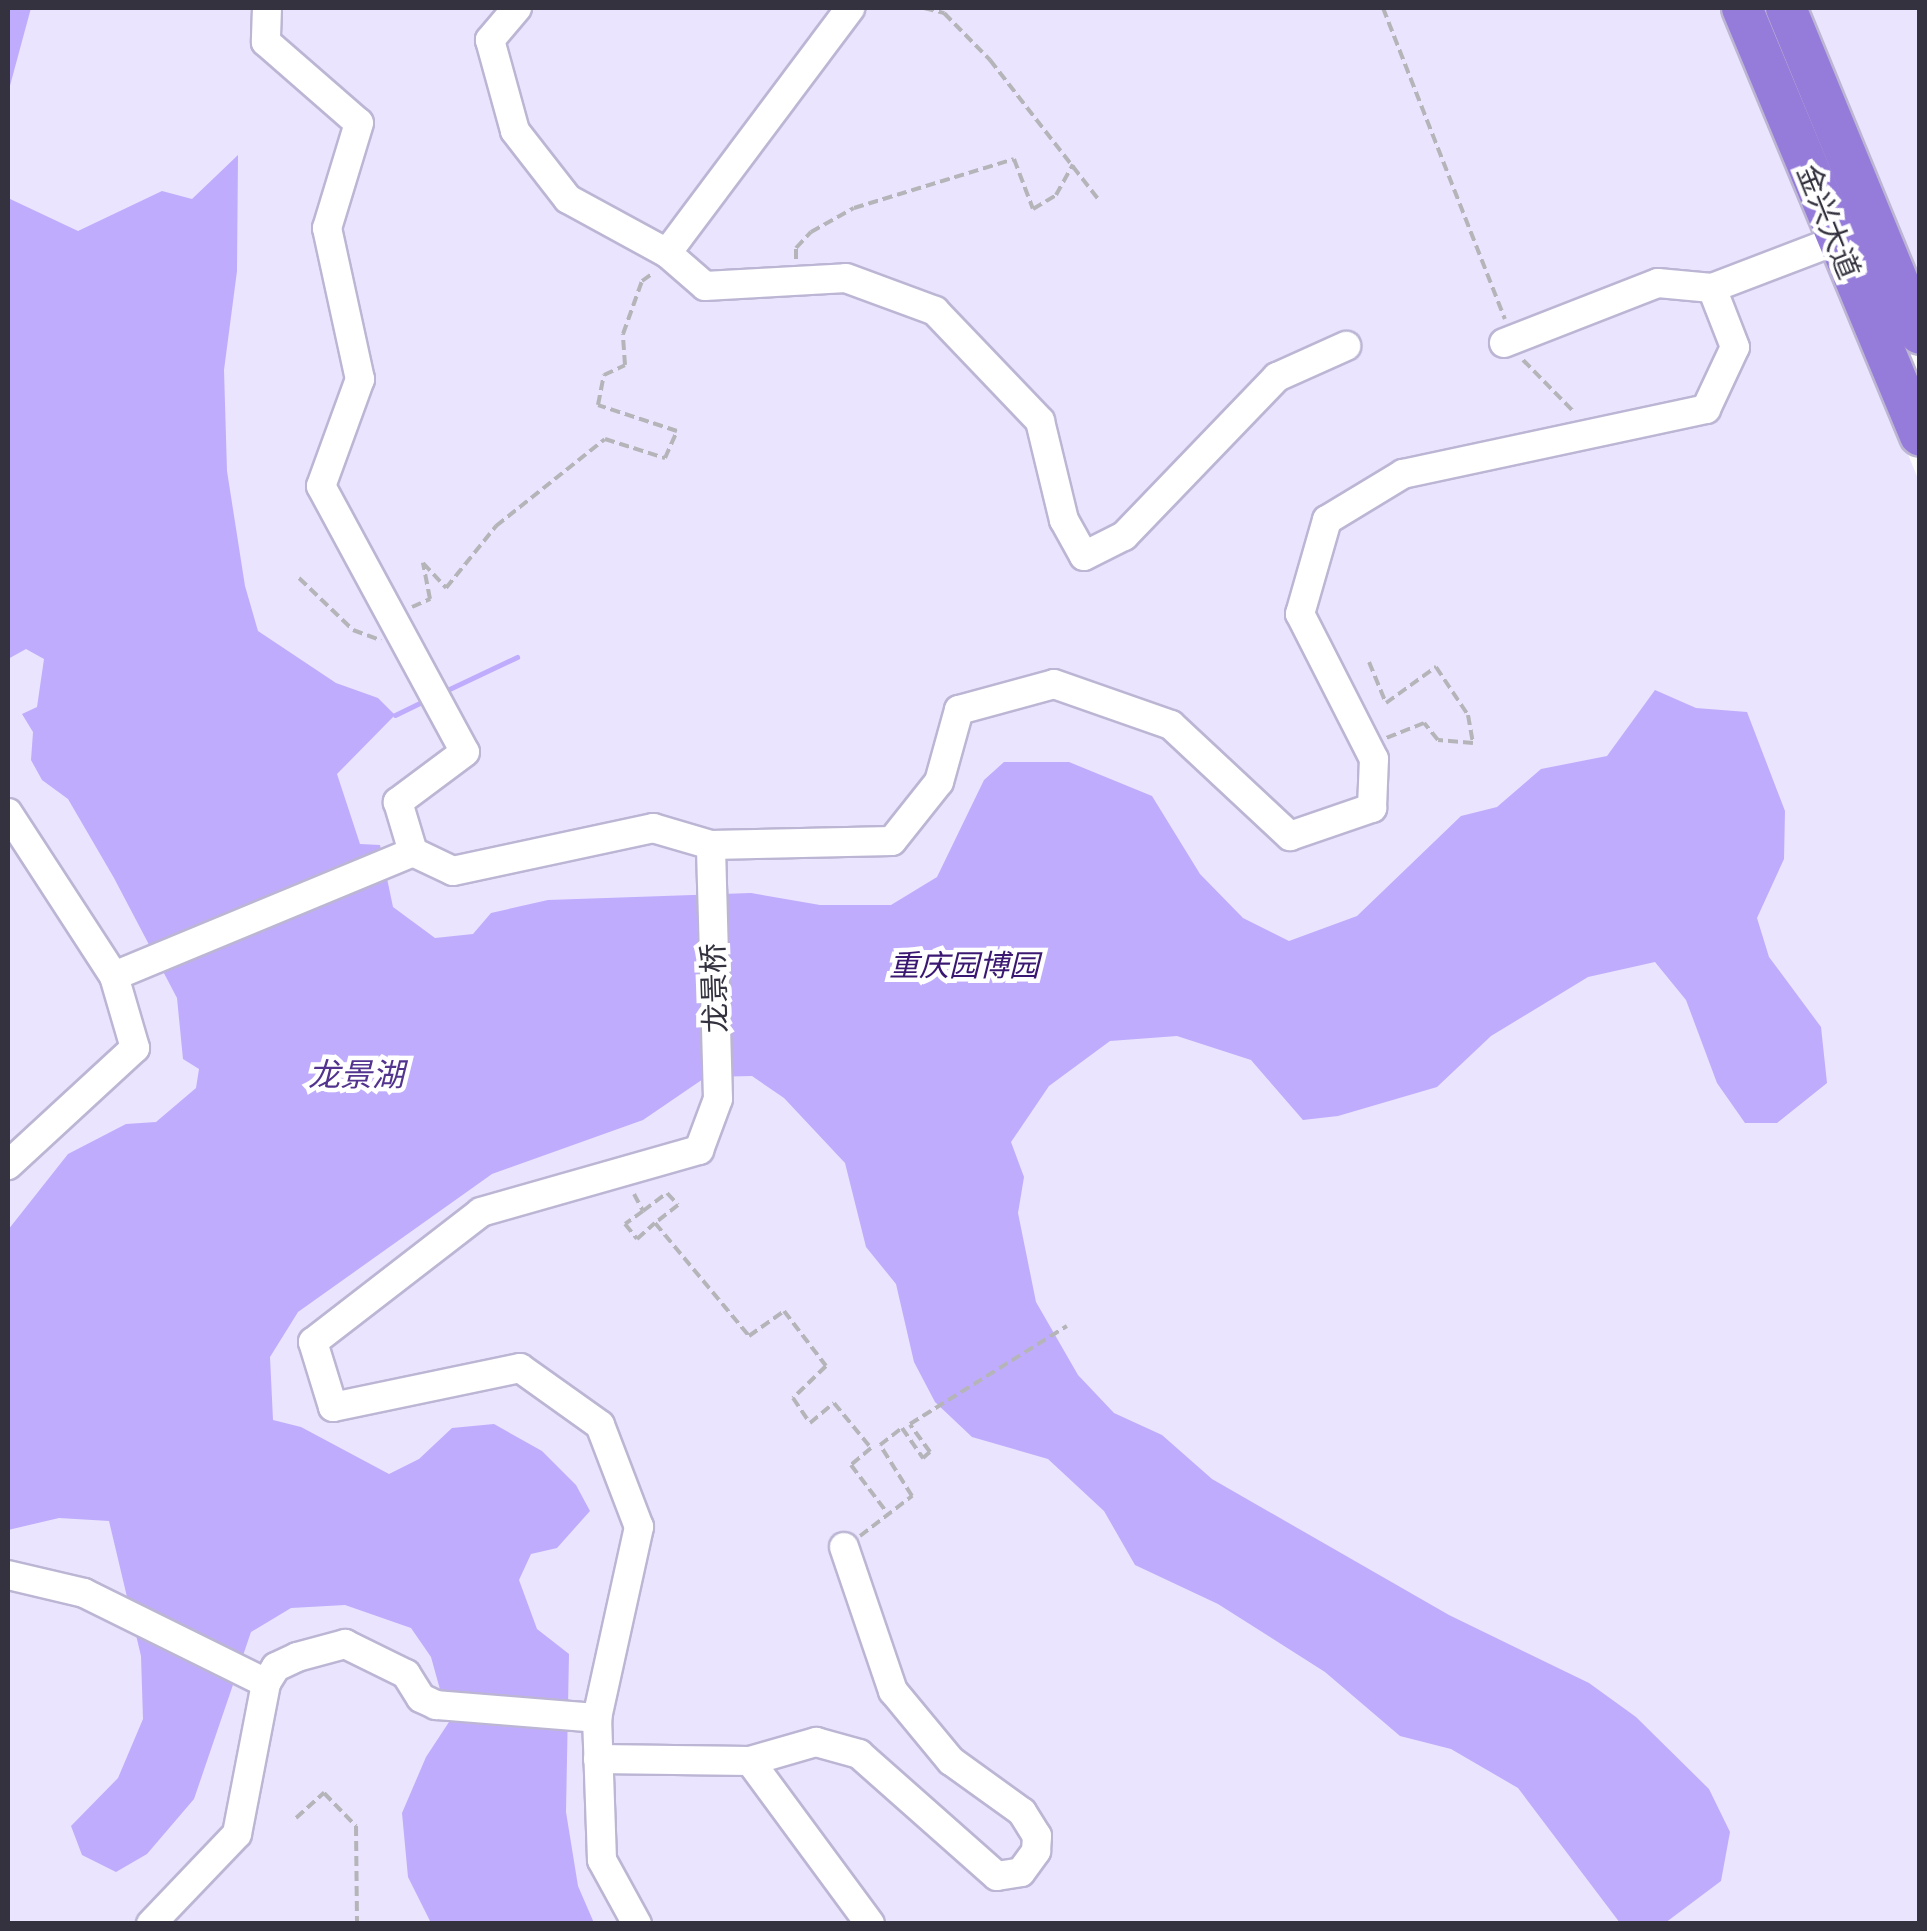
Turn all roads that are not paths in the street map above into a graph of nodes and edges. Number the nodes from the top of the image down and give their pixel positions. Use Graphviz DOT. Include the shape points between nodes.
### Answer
graph roads {
  1 [pos="267,8"];
  2 [pos="516,8"];
  3 [pos="850,8"];
  4 [pos="1742,8"];
  5 [pos="1786,8"];
  6 [pos="1834,240"];
  7 [pos="670,256"];
  8 [pos="1712,288"];
  9 [pos="1920,334"];
  10 [pos="1508,341"];
  11 [pos="1346,346"];
  12 [pos="1920,435"];
  13 [pos="8,812"];
  14 [pos="711,845"];
  15 [pos="400,857"];
  16 [pos="114,976"];
  17 [pos="8,1165"];
  18 [pos="844,1547"];
  19 [pos="8,1575"];
  20 [pos="257,1678"];
  21 [pos="584,1716"];
  22 [pos="598,1759"];
  23 [pos="750,1761"];
  24 [pos="150,1924"];
  25 [pos="636,1924"];
  26 [pos="870,1924"];
  1 -- 15 [label="lane" via="266,42 359,124 327,228 360,379 321,486 465,752 398,802"];
  2 -- 7 [label="lane" via="490,40 515,132 568,199"];
  3 -- 7 [label="lane"];
  4 -- 6 [label="highway, 金兴大道"];
  5 -- 9 [label="highway, 金兴大道"];
  6 -- 8 [label="lane"];
  6 -- 12 [label="highway, 金兴大道"];
  7 -- 11 [label="lane" via="706,286 846,278 935,311 1040,421 1064,520 1084,556 1124,536 1277,377"];
  8 -- 10 [label="lane" via="1658,282"];
  8 -- 14 [label="lane" via="1735,347 1706,409 1403,474 1326,520 1300,614 1369,748 1372,808 1290,836 1171,725 1054,684 959,710 940,782 892,841"];
  13 -- 16 [label="lane"];
  14 -- 15 [label="lane" via="653,828 453,871"];
  14 -- 21 [label="lane, 龙景桥" via="718,1099 699,1150 480,1212 313,1342 334,1408 520,1368 600,1425 640,1527"];
  15 -- 16 [label="lane"];
  16 -- 17 [label="lane" via="135,1048"];
  18 -- 23 [label="lane" via="893,1690 951,1761 1022,1812 1037,1836 1036,1851 1021,1872 998,1876 860,1754 816,1742"];
  19 -- 20 [label="lane" via="84,1593"];
  20 -- 21 [label="lane" via="346,1644 406,1674 421,1698 436,1705"];
  20 -- 24 [label="lane" via="236,1834"];
  21 -- 22 [label="lane"];
  22 -- 23 [label="lane"];
  22 -- 25 [label="lane" via="602,1860"];
  23 -- 26 [label="lane"];
}
